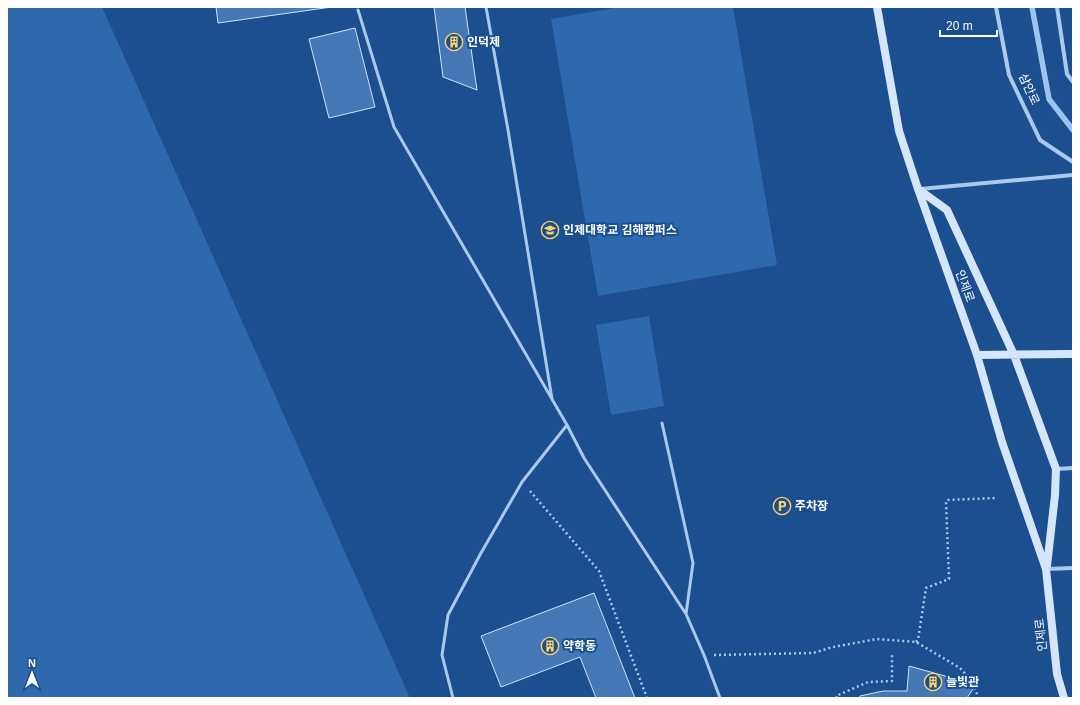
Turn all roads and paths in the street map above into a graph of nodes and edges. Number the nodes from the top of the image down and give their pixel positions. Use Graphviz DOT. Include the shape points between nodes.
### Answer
graph roads {
  1 [pos="486,7"];
  2 [pos="877,7"];
  3 [pos="996,7"];
  4 [pos="1057,7"];
  5 [pos="358,10"];
  6 [pos="1073,82"];
  7 [pos="1073,162"];
  8 [pos="1073,175"];
  9 [pos="918,189"];
  10 [pos="1073,354"];
  11 [pos="977,355"];
  12 [pos="1014,356"];
  13 [pos="552,400"];
  14 [pos="662,424"];
  15 [pos="567,425"];
  16 [pos="1073,468"];
  17 [pos="1056,469"];
  18 [pos="522,482"];
  19 [pos="996,498"];
  20 [pos="1073,568"];
  21 [pos="1046,569"];
  22 [pos="686,614"];
  23 [pos="916,642"];
  24 [pos="892,653"];
  25 [pos="704,655"];
  26 [pos="453,698"];
  27 [pos="646,698"];
  28 [pos="720,698"];
  29 [pos="837,698"];
  30 [pos="978,698"];
  31 [pos="1064,698"];
  1 -- 13 [label="lane"];
  2 -- 9 [label="main road, 인제로" via="899,131"];
  3 -- 7 [label="street, 삼안로" via="1009,75 1040,140"];
  4 -- 6 [label="street" via="1067,74"];
  5 -- 13 [label="lane" via="394,127"];
  8 -- 9 [label="street"];
  9 -- 11 [label="main road, 인제로"];
  9 -- 12 [label="main road" via="947,210"];
  10 -- 12 [label="main road"];
  11 -- 12 [label="main road"];
  11 -- 21 [label="main road, 인제로" via="1002,442"];
  12 -- 17 [label="main road"];
  13 -- 15 [label="lane"];
  14 -- 22 [label="lane" via="693,563"];
  15 -- 18 [label="lane"];
  15 -- 22 [label="lane" via="584,458"];
  16 -- 17 [label="street"];
  17 -- 21 [label="main road"];
  18 -- 26 [label="lane" via="448,615 442,655"];
  18 -- 27 [label="path" via="599,571"];
  19 -- 23 [label="path" via="946,501 948,579 926,588"];
  20 -- 21 [label="street"];
  21 -- 31 [label="main road, 인제로" via="1057,674"];
  22 -- 25 [label="lane"];
  23 -- 25 [label="path" via="877,639 813,653"];
  23 -- 30 [label="path" via="960,668 974,683"];
  24 -- 29 [label="path" via="892,681 868,682 836,696"];
  25 -- 28 [label="lane"];
}
